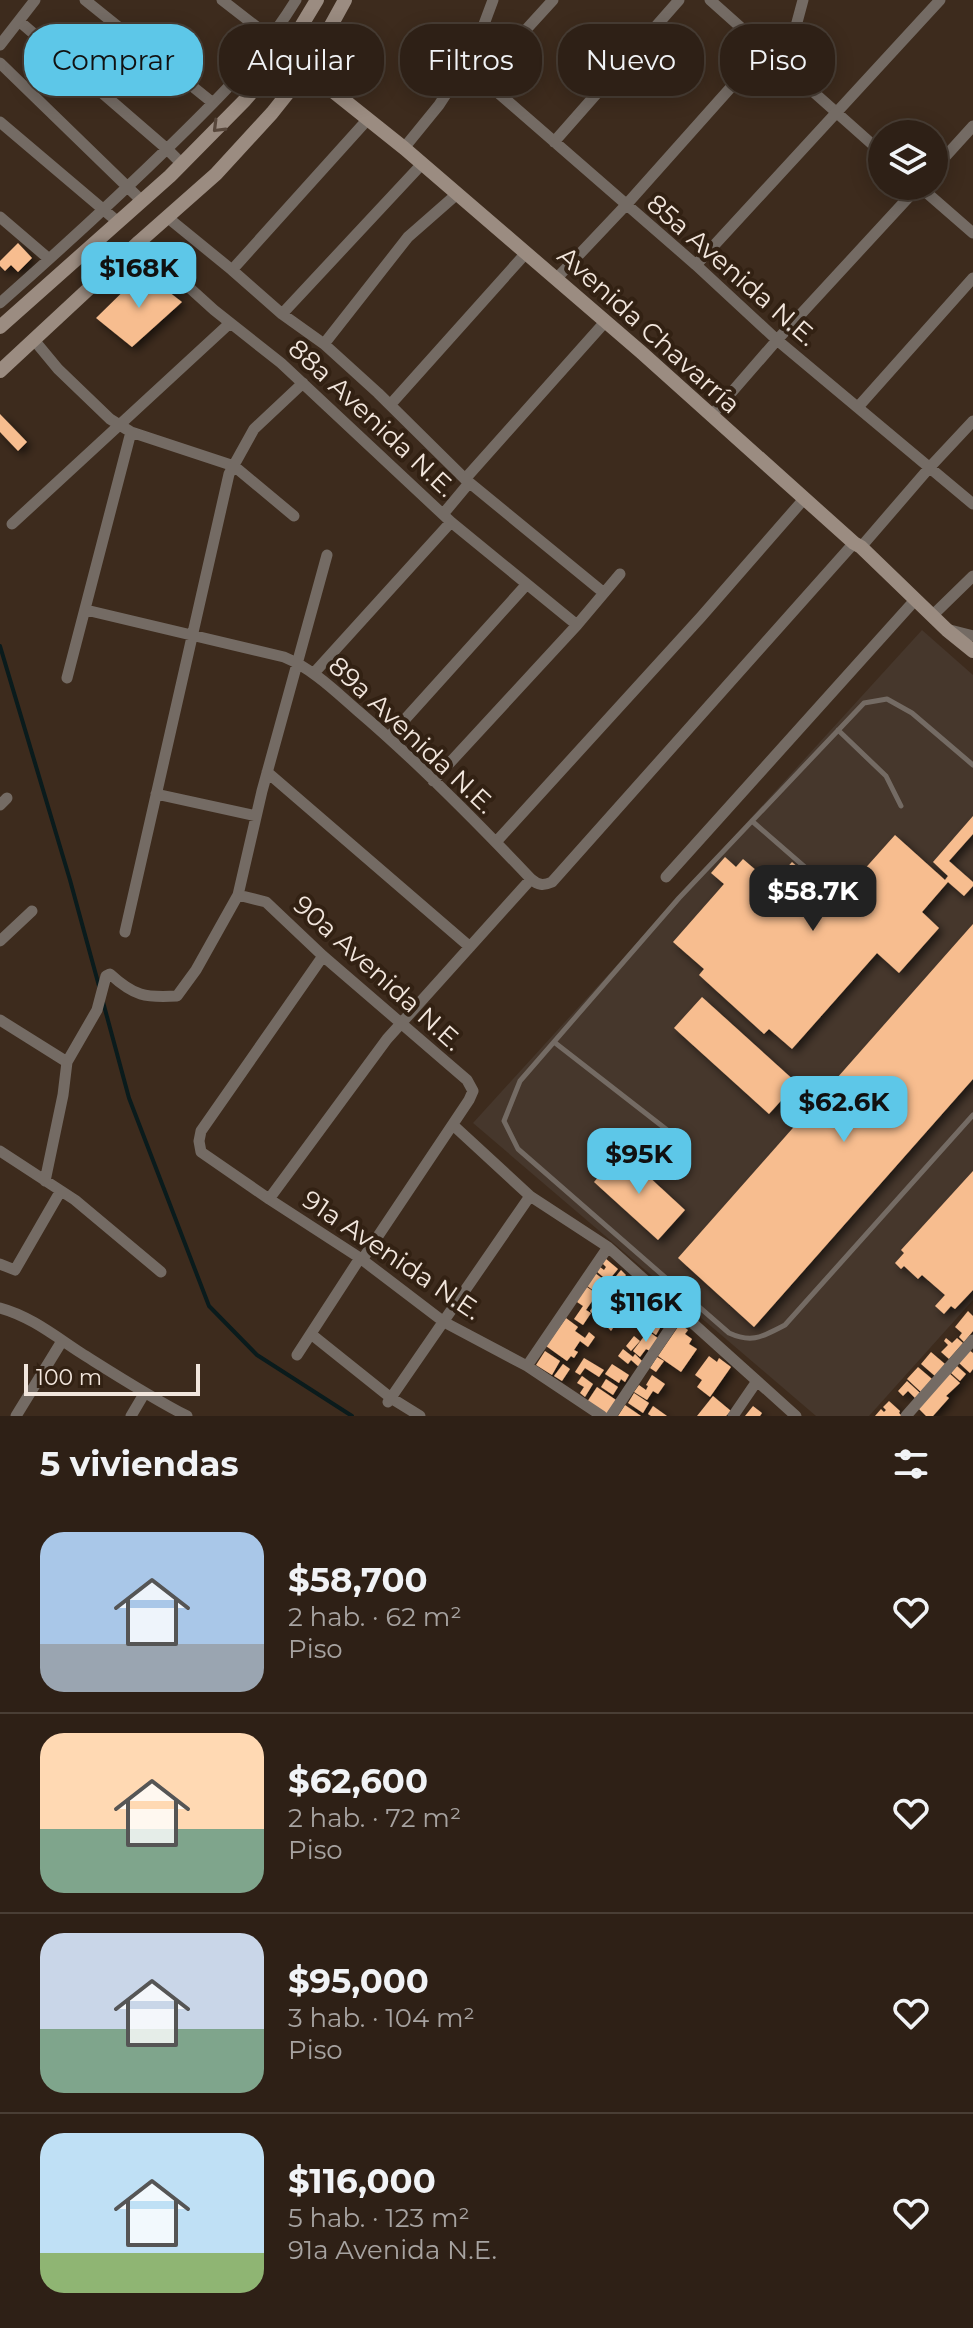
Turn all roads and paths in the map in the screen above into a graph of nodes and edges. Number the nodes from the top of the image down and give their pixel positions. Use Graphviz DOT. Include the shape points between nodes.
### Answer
graph roads {
  1 [pos="35,0"];
  2 [pos="85,0"];
  3 [pos="222,0"];
  4 [pos="296,0"];
  5 [pos="317,0"];
  6 [pos="345,0"];
  7 [pos="493,0"];
  8 [pos="553,0"];
  9 [pos="679,0"];
  10 [pos="710,0"];
  11 [pos="803,0"];
  12 [pos="940,0"];
  13 [pos="19,21"];
  14 [pos="253,24"];
  15 [pos="280,24"];
  16 [pos="303,24"];
  17 [pos="332,24"];
  18 [pos="484,24"];
  19 [pos="531,24"];
  20 [pos="738,24"];
  21 [pos="797,24"];
  22 [pos="0,45"];
  23 [pos="0,63"];
  24 [pos="220,96"];
  25 [pos="248,96"];
  26 [pos="286,96"];
  27 [pos="340,96"];
  28 [pos="445,96"];
  29 [pos="501,96"];
  30 [pos="723,96"];
  31 [pos="818,96"];
  32 [pos="213,103"];
  33 [pos="838,113"];
  34 [pos="368,119"];
  35 [pos="0,122"];
  36 [pos="973,126"];
  37 [pos="868,140"];
  38 [pos="554,142"];
  39 [pos="404,148"];
  40 [pos="167,149"];
  41 [pos="948,154"];
  42 [pos="182,164"];
  43 [pos="422,164"];
  44 [pos="170,176"];
  45 [pos="128,188"];
  46 [pos="457,194"];
  47 [pos="906,200"];
  48 [pos="935,200"];
  49 [pos="142,201"];
  50 [pos="626,205"];
  51 [pos="104,210"];
  52 [pos="0,217"];
  53 [pos="167,217"];
  54 [pos="118,222"];
  55 [pos="973,233"];
  56 [pos="139,242"];
  57 [pos="526,253"];
  58 [pos="49,259"];
  59 [pos="696,265"];
  60 [pos="232,270"];
  61 [pos="973,278"];
  62 [pos="556,279"];
  63 [pos="31,301"];
  64 [pos="0,303"];
  65 [pos="282,314"];
  66 [pos="605,322"];
  67 [pos="230,323"];
  68 [pos="0,327"];
  69 [pos="0,335"];
  70 [pos="34,340"];
  71 [pos="777,340"];
  72 [pos="324,344"];
  73 [pos="0,371"];
  74 [pos="303,383"];
  75 [pos="390,405"];
  76 [pos="858,407"];
  77 [pos="711,416"];
  78 [pos="973,421"];
  79 [pos="120,425"];
  80 [pos="131,432"];
  81 [pos="234,466"];
  82 [pos="930,467"];
  83 [pos="467,481"];
  84 [pos="804,499"];
  85 [pos="973,504"];
  86 [pos="294,516"];
  87 [pos="447,518"];
  88 [pos="12,524"];
  89 [pos="857,545"];
  90 [pos="327,555"];
  91 [pos="620,574"];
  92 [pos="973,576"];
  93 [pos="527,584"];
  94 [pos="604,593"];
  95 [pos="916,599"];
  96 [pos="86,610"];
  97 [pos="933,615"];
  98 [pos="577,625"];
  99 [pos="947,630"];
  100 [pos="192,634"];
  101 [pos="973,636"];
  102 [pos="973,651"];
  103 [pos="298,662"];
  104 [pos="314,673"];
  105 [pos="67,678"];
  106 [pos="838,730"];
  107 [pos="389,737"];
  108 [pos="973,765"];
  109 [pos="267,772"];
  110 [pos="433,781"];
  111 [pos="156,794"];
  112 [pos="901,806"];
  113 [pos="256,816"];
  114 [pos="752,821"];
  115 [pos="496,842"];
  116 [pos="814,875"];
  117 [pos="666,877"];
  118 [pos="531,879"];
  119 [pos="238,895"];
  120 [pos="32,911"];
  121 [pos="125,932"];
  122 [pos="0,941"];
  123 [pos="470,947"];
  124 [pos="323,956"];
  125 [pos="0,1020"];
  126 [pos="402,1023"];
  127 [pos="554,1042"];
  128 [pos="67,1062"];
  129 [pos="973,1115"];
  130 [pos="453,1125"];
  131 [pos="680,1140"];
  132 [pos="0,1151"];
  133 [pos="45,1181"];
  134 [pos="60,1192"];
  135 [pos="530,1196"];
  136 [pos="269,1199"];
  137 [pos="608,1247"];
  138 [pos="360,1258"];
  139 [pos="0,1264"];
  140 [pos="161,1272"];
  141 [pos="0,1308"];
  142 [pos="681,1312"];
  143 [pos="444,1322"];
  144 [pos="311,1334"];
  145 [pos="973,1340"];
  146 [pos="62,1341"];
  147 [pos="297,1355"];
  148 [pos="527,1366"];
  149 [pos="757,1381"];
  150 [pos="144,1394"];
  151 [pos="390,1400"];
  152 [pos="16,1416"];
  153 [pos="131,1416"];
  154 [pos="187,1416"];
  155 [pos="420,1416"];
  156 [pos="602,1416"];
  157 [pos="611,1416"];
  158 [pos="733,1416"];
  159 [pos="796,1416"];
  160 [pos="906,1416"];
  1 -- 13 [label="street"];
  2 -- 32 [label="street"];
  3 -- 14 [label="street"];
  4 -- 15 [label="street"];
  5 -- 16 [label="main road"];
  6 -- 17 [label="main road"];
  7 -- 18 [label="street"];
  8 -- 19 [label="street"];
  9 -- 38 [label="street"];
  10 -- 20 [label="street"];
  11 -- 21 [label="street"];
  12 -- 33 [label="street"];
  13 -- 22 [label="street"];
  13 -- 40 [label="street"];
  23 -- 45 [label="street"];
  24 -- 32 [label="street"];
  25 -- 42 [label="main road, one-way"];
  26 -- 53 [label="main road" via="216,174"];
  27 -- 34 [label="main road, Avenida Chavarría"];
  28 -- 39 [label="street"];
  29 -- 38 [label="street, 85a Avenida N.E."];
  30 -- 50 [label="street"];
  31 -- 33 [label="street"];
  32 -- 40 [label="street"];
  33 -- 37 [label="street"];
  33 -- 59 [label="street"];
  34 -- 39 [label="main road, Avenida Chavarría"];
  34 -- 60 [label="street"];
  35 -- 51 [label="street"];
  36 -- 41 [label="street"];
  38 -- 50 [label="street, 85a Avenida N.E."];
  39 -- 43 [label="main road, Avenida Chavarría"];
  40 -- 42 [label="street"];
  40 -- 45 [label="street"];
  42 -- 44 [label="main road"];
  43 -- 46 [label="main road, Avenida Chavarría"];
  43 -- 65 [label="street"];
  44 -- 49 [label="main road"];
  44 -- 53 [label="main road" via="178,190"];
  45 -- 49 [label="street"];
  45 -- 51 [label="street"];
  46 -- 57 [label="main road, Avenida Chavarría"];
  46 -- 72 [label="street" via="408,237"];
  47 -- 71 [label="street"];
  48 -- 55 [label="street"];
  49 -- 54 [label="main road"];
  50 -- 59 [label="street, 85a Avenida N.E."];
  50 -- 62 [label="street"];
  51 -- 54 [label="street"];
  51 -- 58 [label="street"];
  52 -- 58 [label="street"];
  53 -- 56 [label="main road"];
  53 -- 60 [label="street, 88a Avenida N.E."];
  54 -- 63 [label="main road"];
  56 -- 67 [label="street, 88a Avenida N.E."];
  56 -- 70 [label="main road"];
  57 -- 62 [label="main road, Avenida Chavarría"];
  57 -- 75 [label="street"];
  58 -- 64 [label="street"];
  59 -- 71 [label="street, 85a Avenida N.E."];
  60 -- 65 [label="street, 88a Avenida N.E."];
  61 -- 76 [label="street"];
  62 -- 66 [label="main road, Avenida Chavarría"];
  63 -- 68 [label="main road"];
  63 -- 69 [label="main road"];
  65 -- 72 [label="street, 88a Avenida N.E."];
  66 -- 77 [label="main road, Avenida Chavarría"];
  66 -- 83 [label="street"];
  67 -- 74 [label="street, 88a Avenida N.E."];
  67 -- 79 [label="street"];
  70 -- 73 [label="main road"];
  70 -- 79 [label="street"];
  71 -- 76 [label="street, 85a Avenida N.E."];
  71 -- 77 [label="street"];
  72 -- 75 [label="street, 88a Avenida N.E."];
  74 -- 81 [label="street" via="254,429"];
  74 -- 87 [label="street, 88a Avenida N.E."];
  75 -- 83 [label="street, 88a Avenida N.E."];
  76 -- 82 [label="street, 85a Avenida N.E."];
  77 -- 84 [label="main road, Avenida Chavarría"];
  78 -- 82 [label="street"];
  79 -- 80 [label="street"];
  79 -- 88 [label="street"];
  80 -- 81 [label="street"];
  80 -- 96 [label="street"];
  81 -- 86 [label="street"];
  81 -- 100 [label="street"];
  82 -- 85 [label="street, 85a Avenida N.E."];
  82 -- 89 [label="street"];
  83 -- 87 [label="street"];
  83 -- 94 [label="street, 88a Avenida N.E."];
  84 -- 89 [label="main road, Avenida Chavarría"];
  84 -- 115 [label="street"];
  87 -- 93 [label="street, 88a Avenida N.E."];
  87 -- 104 [label="street"];
  89 -- 95 [label="main road, Avenida Chavarría"];
  89 -- 118 [label="street" via="552,882 544,885"];
  90 -- 103 [label="street"];
  91 -- 94 [label="street"];
  92 -- 97 [label="street"];
  93 -- 98 [label="street, 88a Avenida N.E."];
  93 -- 107 [label="street"];
  94 -- 98 [label="street"];
  95 -- 97 [label="main road, Avenida Chavarría"];
  95 -- 117 [label="street"];
  96 -- 100 [label="street, 89a Avenida N.E."];
  96 -- 105 [label="street"];
  97 -- 99 [label="main road, Avenida Chavarría"];
  98 -- 110 [label="street"];
  99 -- 101 [label="street"];
  99 -- 102 [label="main road, Avenida Chavarría"];
  100 -- 103 [label="street, 89a Avenida N.E."];
  100 -- 111 [label="street"];
  103 -- 104 [label="street, 89a Avenida N.E."];
  103 -- 109 [label="street"];
  104 -- 107 [label="street, 89a Avenida N.E."];
  106 -- 108 [label="lane" via="864,703 887,699 912,713"];
  106 -- 112 [label="lane" via="886,776"];
  106 -- 114 [label="lane"];
  107 -- 110 [label="street, 89a Avenida N.E."];
  109 -- 113 [label="street"];
  109 -- 123 [label="street"];
  110 -- 115 [label="street, 89a Avenida N.E."];
  111 -- 113 [label="street"];
  111 -- 121 [label="street"];
  113 -- 119 [label="street"];
  114 -- 116 [label="lane"];
  114 -- 127 [label="lane"];
  115 -- 118 [label="street, 89a Avenida N.E."];
  118 -- 123 [label="street"];
  119 -- 124 [label="street, 90a Avenida N.E." via="266,902"];
  119 -- 128 [label="street" via="177,996 151,998 106,976 97,1010"];
  120 -- 122 [label="street"];
  123 -- 126 [label="street"];
  124 -- 126 [label="street, 90a Avenida N.E."];
  124 -- 136 [label="street, 91a Avenida N.E." via="201,1131 201,1152"];
  125 -- 128 [label="street"];
  126 -- 130 [label="street, 90a Avenida N.E." via="473,1091"];
  126 -- 136 [label="street"];
  127 -- 129 [label="lane" via="520,1081 504,1121 518,1149 729,1333 744,1340 785,1325"];
  127 -- 131 [label="lane"];
  128 -- 133 [label="street"];
  130 -- 135 [label="street"];
  130 -- 138 [label="street"];
  132 -- 133 [label="street"];
  133 -- 134 [label="street"];
  134 -- 139 [label="street" via="15,1270"];
  134 -- 140 [label="street"];
  135 -- 137 [label="street"];
  135 -- 143 [label="street"];
  136 -- 138 [label="street, 91a Avenida N.E."];
  137 -- 142 [label="street"];
  137 -- 148 [label="street"];
  138 -- 143 [label="street, 91a Avenida N.E."];
  138 -- 144 [label="street"];
  141 -- 146 [label="street"];
  142 -- 149 [label="street"];
  142 -- 157 [label="street"];
  143 -- 148 [label="street, 91a Avenida N.E."];
  143 -- 151 [label="street"];
  144 -- 147 [label="street"];
  144 -- 151 [label="street"];
  145 -- 160 [label="street"];
  146 -- 150 [label="street"];
  146 -- 152 [label="street"];
  148 -- 156 [label="street, 91a Avenida N.E."];
  149 -- 158 [label="street"];
  149 -- 159 [label="street"];
  150 -- 153 [label="street"];
  150 -- 154 [label="street"];
  151 -- 155 [label="street"];
}
